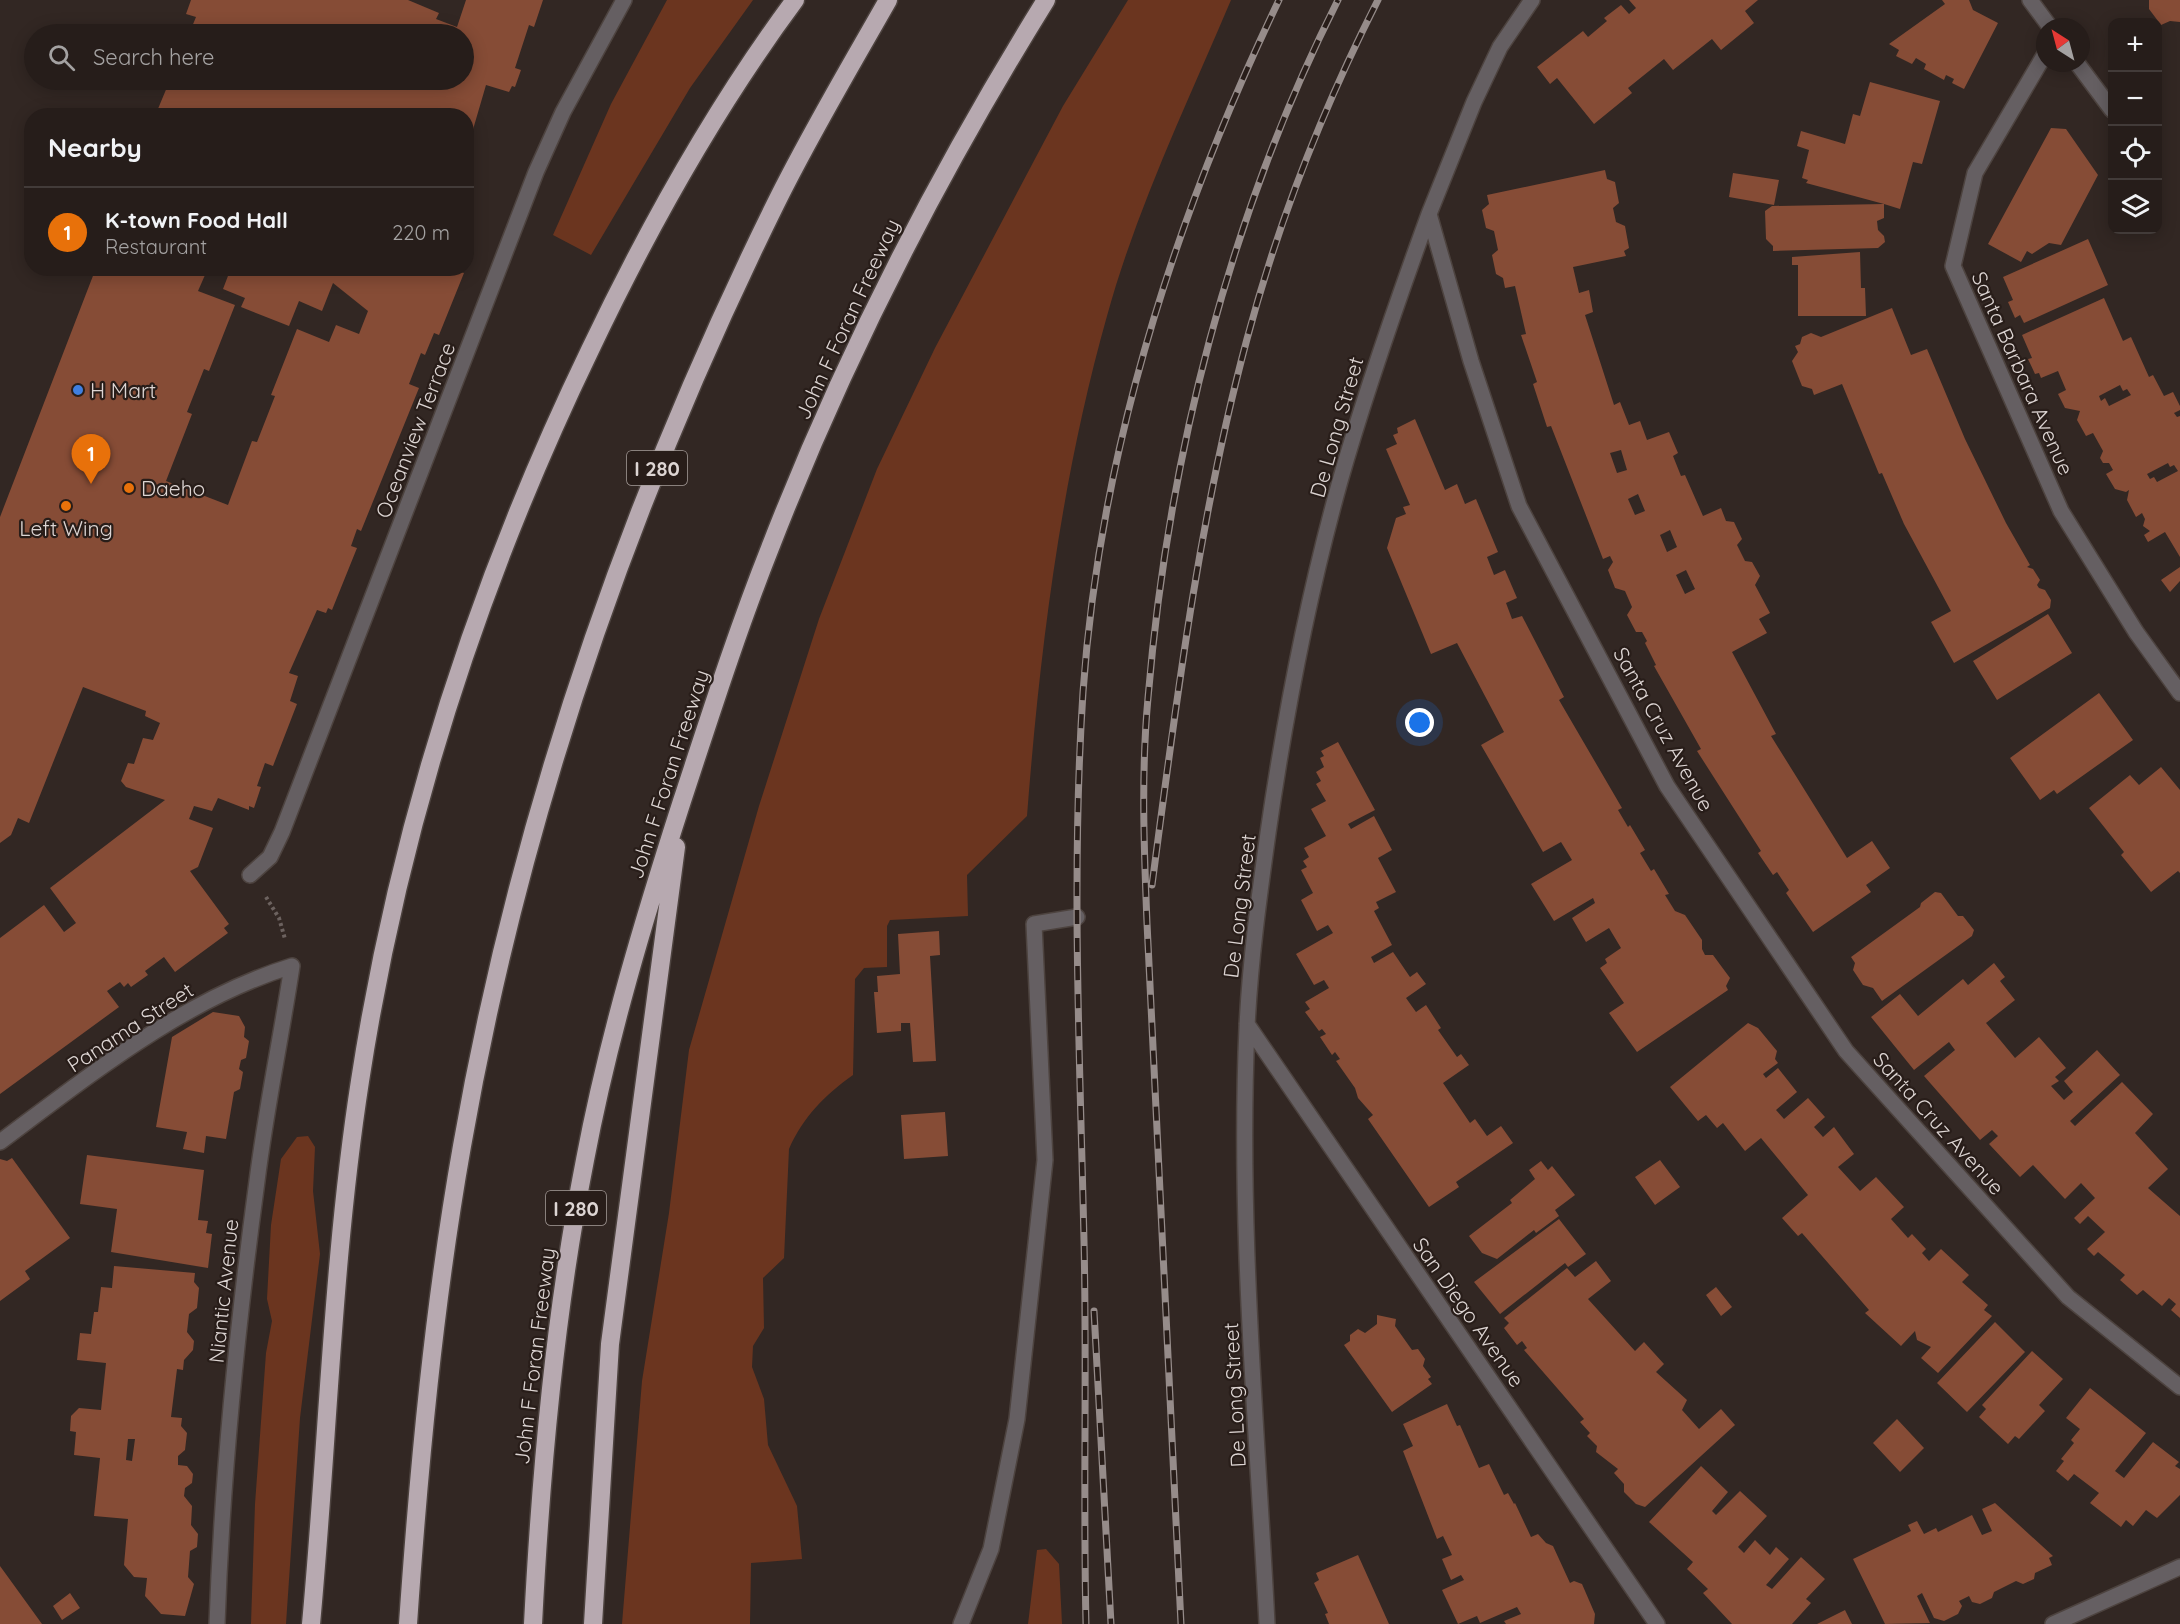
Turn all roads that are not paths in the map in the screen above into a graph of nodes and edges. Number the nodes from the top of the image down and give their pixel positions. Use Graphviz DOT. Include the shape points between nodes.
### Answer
graph roads {
  1 [pos="624,0"];
  2 [pos="795,0"];
  3 [pos="888,0"];
  4 [pos="1046,0"];
  5 [pos="1532,0"];
  6 [pos="2030,0"];
  7 [pos="2043,18"];
  8 [pos="2036,69"];
  9 [pos="2084,72"];
  10 [pos="2108,105"];
  11 [pos="1429,214"];
  12 [pos="2180,693"];
  13 [pos="681,804"];
  14 [pos="250,874"];
  15 [pos="1077,917"];
  16 [pos="292,966"];
  17 [pos="1247,1024"];
  18 [pos="0,1142"];
  19 [pos="2180,1388"];
  20 [pos="2180,1567"];
  21 [pos="217,1624"];
  22 [pos="311,1624"];
  23 [pos="408,1624"];
  24 [pos="533,1624"];
  25 [pos="593,1624"];
  26 [pos="961,1624"];
  27 [pos="1267,1624"];
  28 [pos="1657,1624"];
  29 [pos="2053,1624"];
  1 -- 14 [label="street, Oceanview Terrace" via="563,112 536,172 282,832 270,857"];
  2 -- 22 [label="highway" via="733,89 678,179 554,424 493,573 434,753 393,906 359,1085 340,1249"];
  3 -- 23 [label="highway, I 280" via="778,200 700,365 627,544 545,792 499,964 462,1143 424,1412"];
  4 -- 13 [label="highway, John F Foran Freeway / I 280" via="922,214 841,380 766,557"];
  5 -- 11 [label="street" via="1500,47"];
  6 -- 7 [label="street"];
  8 -- 12 [label="street, Santa Barbara Avenue" via="1975,173 1953,266 2061,511 2136,632"];
  9 -- 10 [label="street"];
  11 -- 17 [label="street, De Long Street" via="1382,345 1340,483 1308,610 1280,754 1259,897"];
  11 -- 19 [label="street, Santa Cruz Avenue" via="1471,361 1519,506 1667,786 1846,1052 2068,1297"];
  13 -- 24 [label="highway, John F Foran Freeway / I 280" via="627,980 585,1158 546,1429"];
  13 -- 25 [label="highway" via="610,1344"];
  15 -- 26 [label="street" via="1034,924 1044,1172 1017,1419 991,1549"];
  16 -- 18 [label="street, Panama Street" via="225,991 118,1057"];
  16 -- 21 [label="street, Niantic Avenue" via="248,1251 231,1409"];
  17 -- 27 [label="street, De Long Street" via="1246,1211"];
  17 -- 28 [label="street, San Diego Avenue"];
  20 -- 29 [label="street"];
}
